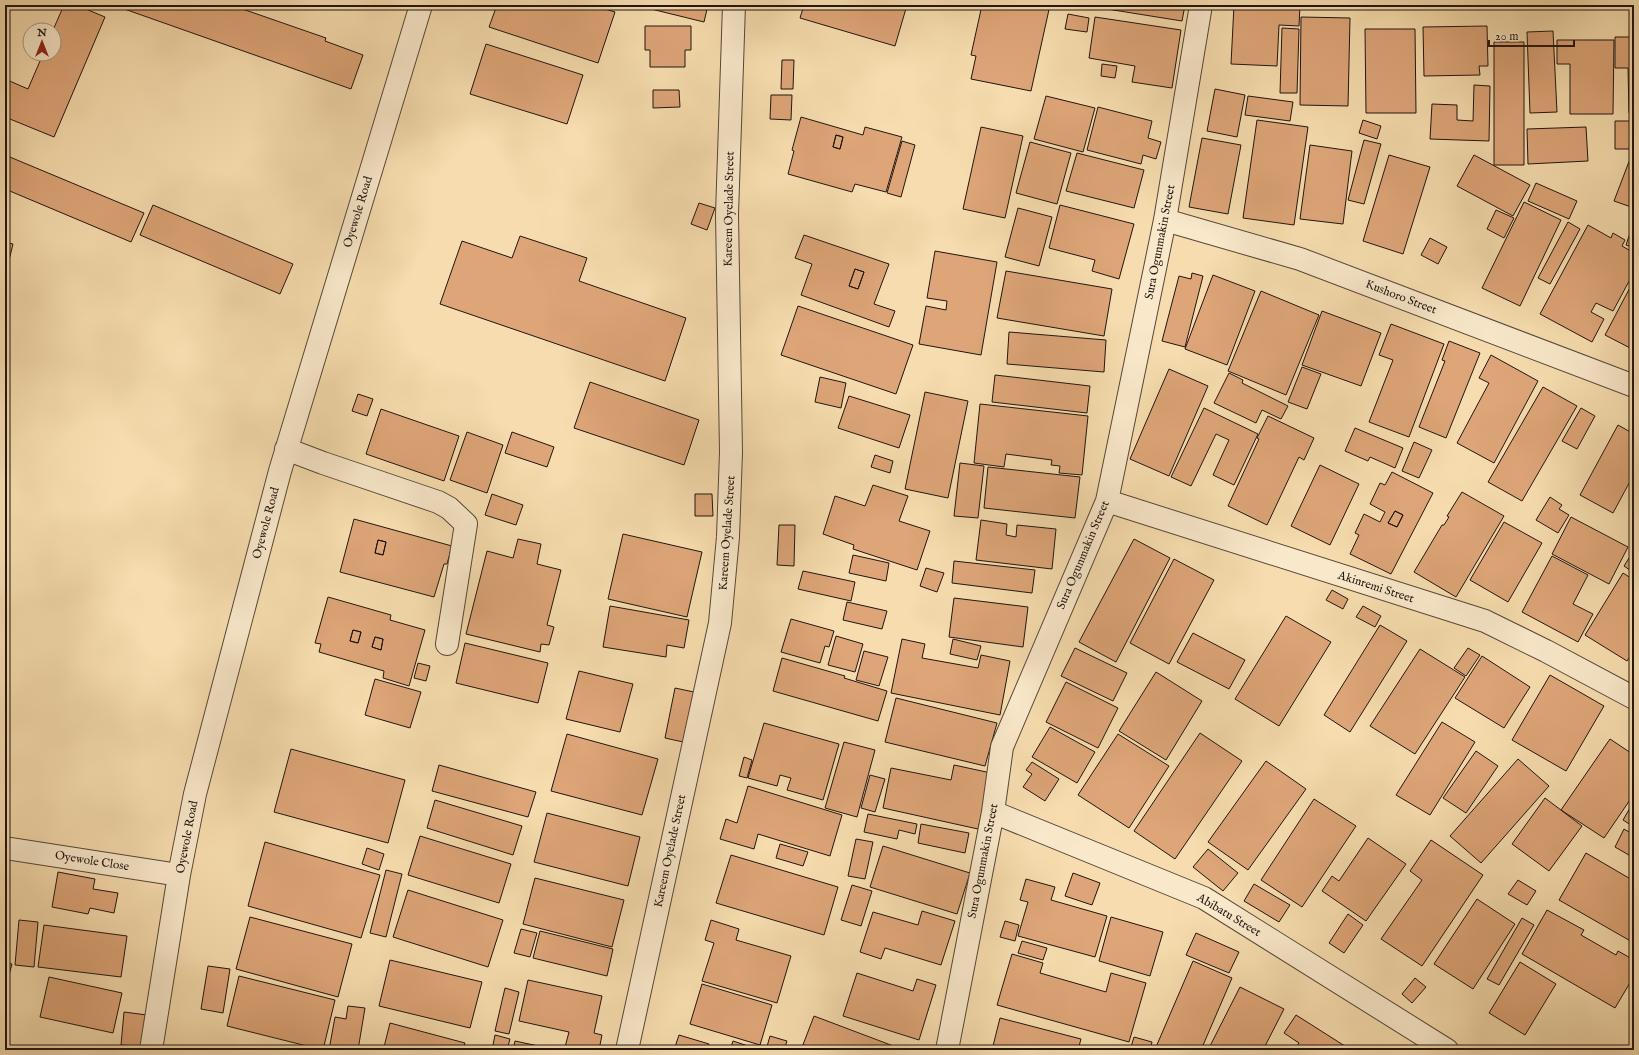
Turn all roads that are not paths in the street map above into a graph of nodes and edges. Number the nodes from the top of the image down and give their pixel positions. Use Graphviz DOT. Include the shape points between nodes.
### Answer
graph roads {
  1 [pos="421,5"];
  2 [pos="734,5"];
  3 [pos="1202,5"];
  4 [pos="1165,220"];
  5 [pos="1634,386"];
  6 [pos="286,449"];
  7 [pos="1107,501"];
  8 [pos="447,644"];
  9 [pos="1634,698"];
  10 [pos="993,812"];
  11 [pos="5,848"];
  12 [pos="179,875"];
  13 [pos="151,1050"];
  14 [pos="627,1050"];
  15 [pos="947,1050"];
  16 [pos="1447,1050"];
  1 -- 6 [label="street, Oyewole Road"];
  2 -- 14 [label="street, Kareem Oyelade Street" via="727,214 732,452 720,623"];
  3 -- 4 [label="street, Sura Ogunmakin Street"];
  4 -- 5 [label="street, Kushoro Street" via="1300,259"];
  4 -- 7 [label="street, Sura Ogunmakin Street"];
  6 -- 8 [label="street" via="438,502 449,508 466,524"];
  6 -- 12 [label="street, Oyewole Road" via="195,794"];
  7 -- 9 [label="street, Akinremi Street" via="1485,621"];
  7 -- 10 [label="street, Sura Ogunmakin Street" via="1002,747"];
  10 -- 15 [label="street, Sura Ogunmakin Street"];
  10 -- 16 [label="street, Abibatu Street" via="1204,898"];
  11 -- 12 [label="street, Oyewole Close"];
  12 -- 13 [label="street, Oyewole Road"];
}
